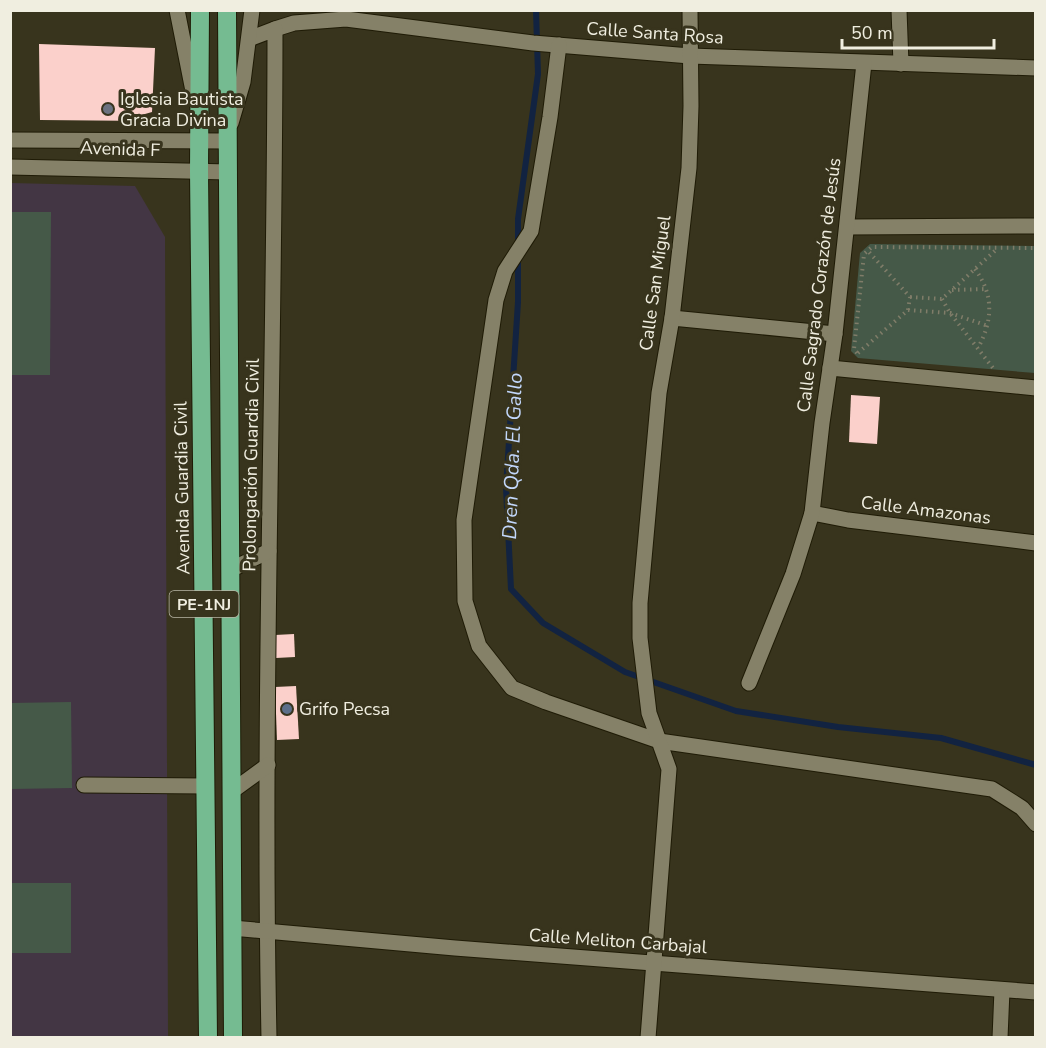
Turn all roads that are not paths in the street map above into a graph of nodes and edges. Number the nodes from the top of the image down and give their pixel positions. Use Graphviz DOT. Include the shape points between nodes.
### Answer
graph roads {
  1 [pos="177,10"];
  2 [pos="200,10"];
  3 [pos="227,10"];
  4 [pos="252,10"];
  5 [pos="690,10"];
  6 [pos="899,10"];
  7 [pos="294,17"];
  8 [pos="275,29"];
  9 [pos="249,39"];
  10 [pos="559,45"];
  11 [pos="690,56"];
  12 [pos="864,63"];
  13 [pos="901,64"];
  14 [pos="1035,68"];
  15 [pos="200,135"];
  16 [pos="228,136"];
  17 [pos="10,140"];
  18 [pos="10,167"];
  19 [pos="200,171"];
  20 [pos="229,172"];
  21 [pos="1035,226"];
  22 [pos="847,227"];
  23 [pos="672,318"];
  24 [pos="835,334"];
  25 [pos="830,368"];
  26 [pos="1035,388"];
  27 [pos="812,513"];
  28 [pos="1035,543"];
  29 [pos="269,550"];
  30 [pos="230,570"];
  31 [pos="749,683"];
  32 [pos="659,741"];
  33 [pos="268,765"];
  34 [pos="84,785"];
  35 [pos="206,786"];
  36 [pos="231,792"];
  37 [pos="1035,824"];
  38 [pos="232,928"];
  39 [pos="267,931"];
  40 [pos="653,964"];
  41 [pos="1002,990"];
  42 [pos="1035,992"];
  43 [pos="208,1038"];
  44 [pos="233,1038"];
  45 [pos="269,1038"];
  46 [pos="648,1038"];
  47 [pos="1000,1038"];
  1 -- 15 [label="street"];
  2 -- 15 [label="highway, Avenida Guardia Civil / PE-1NJ"];
  3 -- 16 [label="highway, PE-1NJ"];
  4 -- 9 [label="street"];
  5 -- 11 [label="street, Calle San Miguel"];
  6 -- 13 [label="street"];
  7 -- 8 [label="street, Calle Santa Rosa"];
  7 -- 10 [label="street, Calle Santa Rosa" via="346,19"];
  8 -- 9 [label="street"];
  8 -- 29 [label="street, Prolongación Guardia Civil"];
  9 -- 16 [label="street" via="243,82"];
  10 -- 11 [label="street, Calle Santa Rosa"];
  10 -- 32 [label="street" via="531,231 505,271 496,300 464,520 465,601 479,646 512,688"];
  11 -- 12 [label="street, Calle Santa Rosa"];
  11 -- 23 [label="street, Calle San Miguel" via="689,168"];
  12 -- 13 [label="street, Calle Santa Rosa"];
  12 -- 22 [label="street, Calle Sagrado Corazón de Jesús"];
  13 -- 14 [label="street, Calle Santa Rosa"];
  15 -- 16 [label="street, Avenida F"];
  15 -- 17 [label="street, Avenida F"];
  15 -- 19 [label="highway, Avenida Guardia Civil / PE-1NJ"];
  16 -- 20 [label="highway, PE-1NJ"];
  18 -- 19 [label="street, Avenida F"];
  19 -- 20 [label="street, Avenida F"];
  19 -- 35 [label="highway, Avenida Guardia Civil / PE-1NJ"];
  20 -- 30 [label="highway, PE-1NJ"];
  21 -- 22 [label="street"];
  22 -- 24 [label="street, Calle Sagrado Corazón de Jesús"];
  23 -- 24 [label="street"];
  23 -- 32 [label="street, Calle San Miguel" via="659,393 640,603 640,638 650,713"];
  24 -- 25 [label="street, Calle Sagrado Corazón de Jesús"];
  25 -- 26 [label="street"];
  25 -- 27 [label="street, Calle Sagrado Corazón de Jesús"];
  27 -- 28 [label="street, Calle Amazonas"];
  27 -- 31 [label="street, Calle Sagrado Corazón de Jesús" via="793,574"];
  29 -- 30 [label="street"];
  29 -- 33 [label="street, Prolongación Guardia Civil"];
  30 -- 36 [label="highway, PE-1NJ"];
  32 -- 37 [label="street" via="992,789 1023,808"];
  32 -- 40 [label="street, Calle San Miguel" via="669,769"];
  33 -- 36 [label="street"];
  33 -- 39 [label="street, Prolongación Guardia Civil"];
  34 -- 35 [label="street"];
  35 -- 43 [label="highway, Avenida Guardia Civil / PE-1NJ"];
  36 -- 38 [label="highway, PE-1NJ"];
  38 -- 39 [label="street, Calle Meliton Carbajal"];
  38 -- 44 [label="highway, PE-1NJ"];
  39 -- 40 [label="street, Calle Meliton Carbajal"];
  39 -- 45 [label="street, Prolongación Guardia Civil"];
  40 -- 41 [label="street, Calle Meliton Carbajal"];
  40 -- 46 [label="street, Calle San Miguel"];
  41 -- 42 [label="street, Calle Meliton Carbajal"];
  41 -- 47 [label="street"];
}
